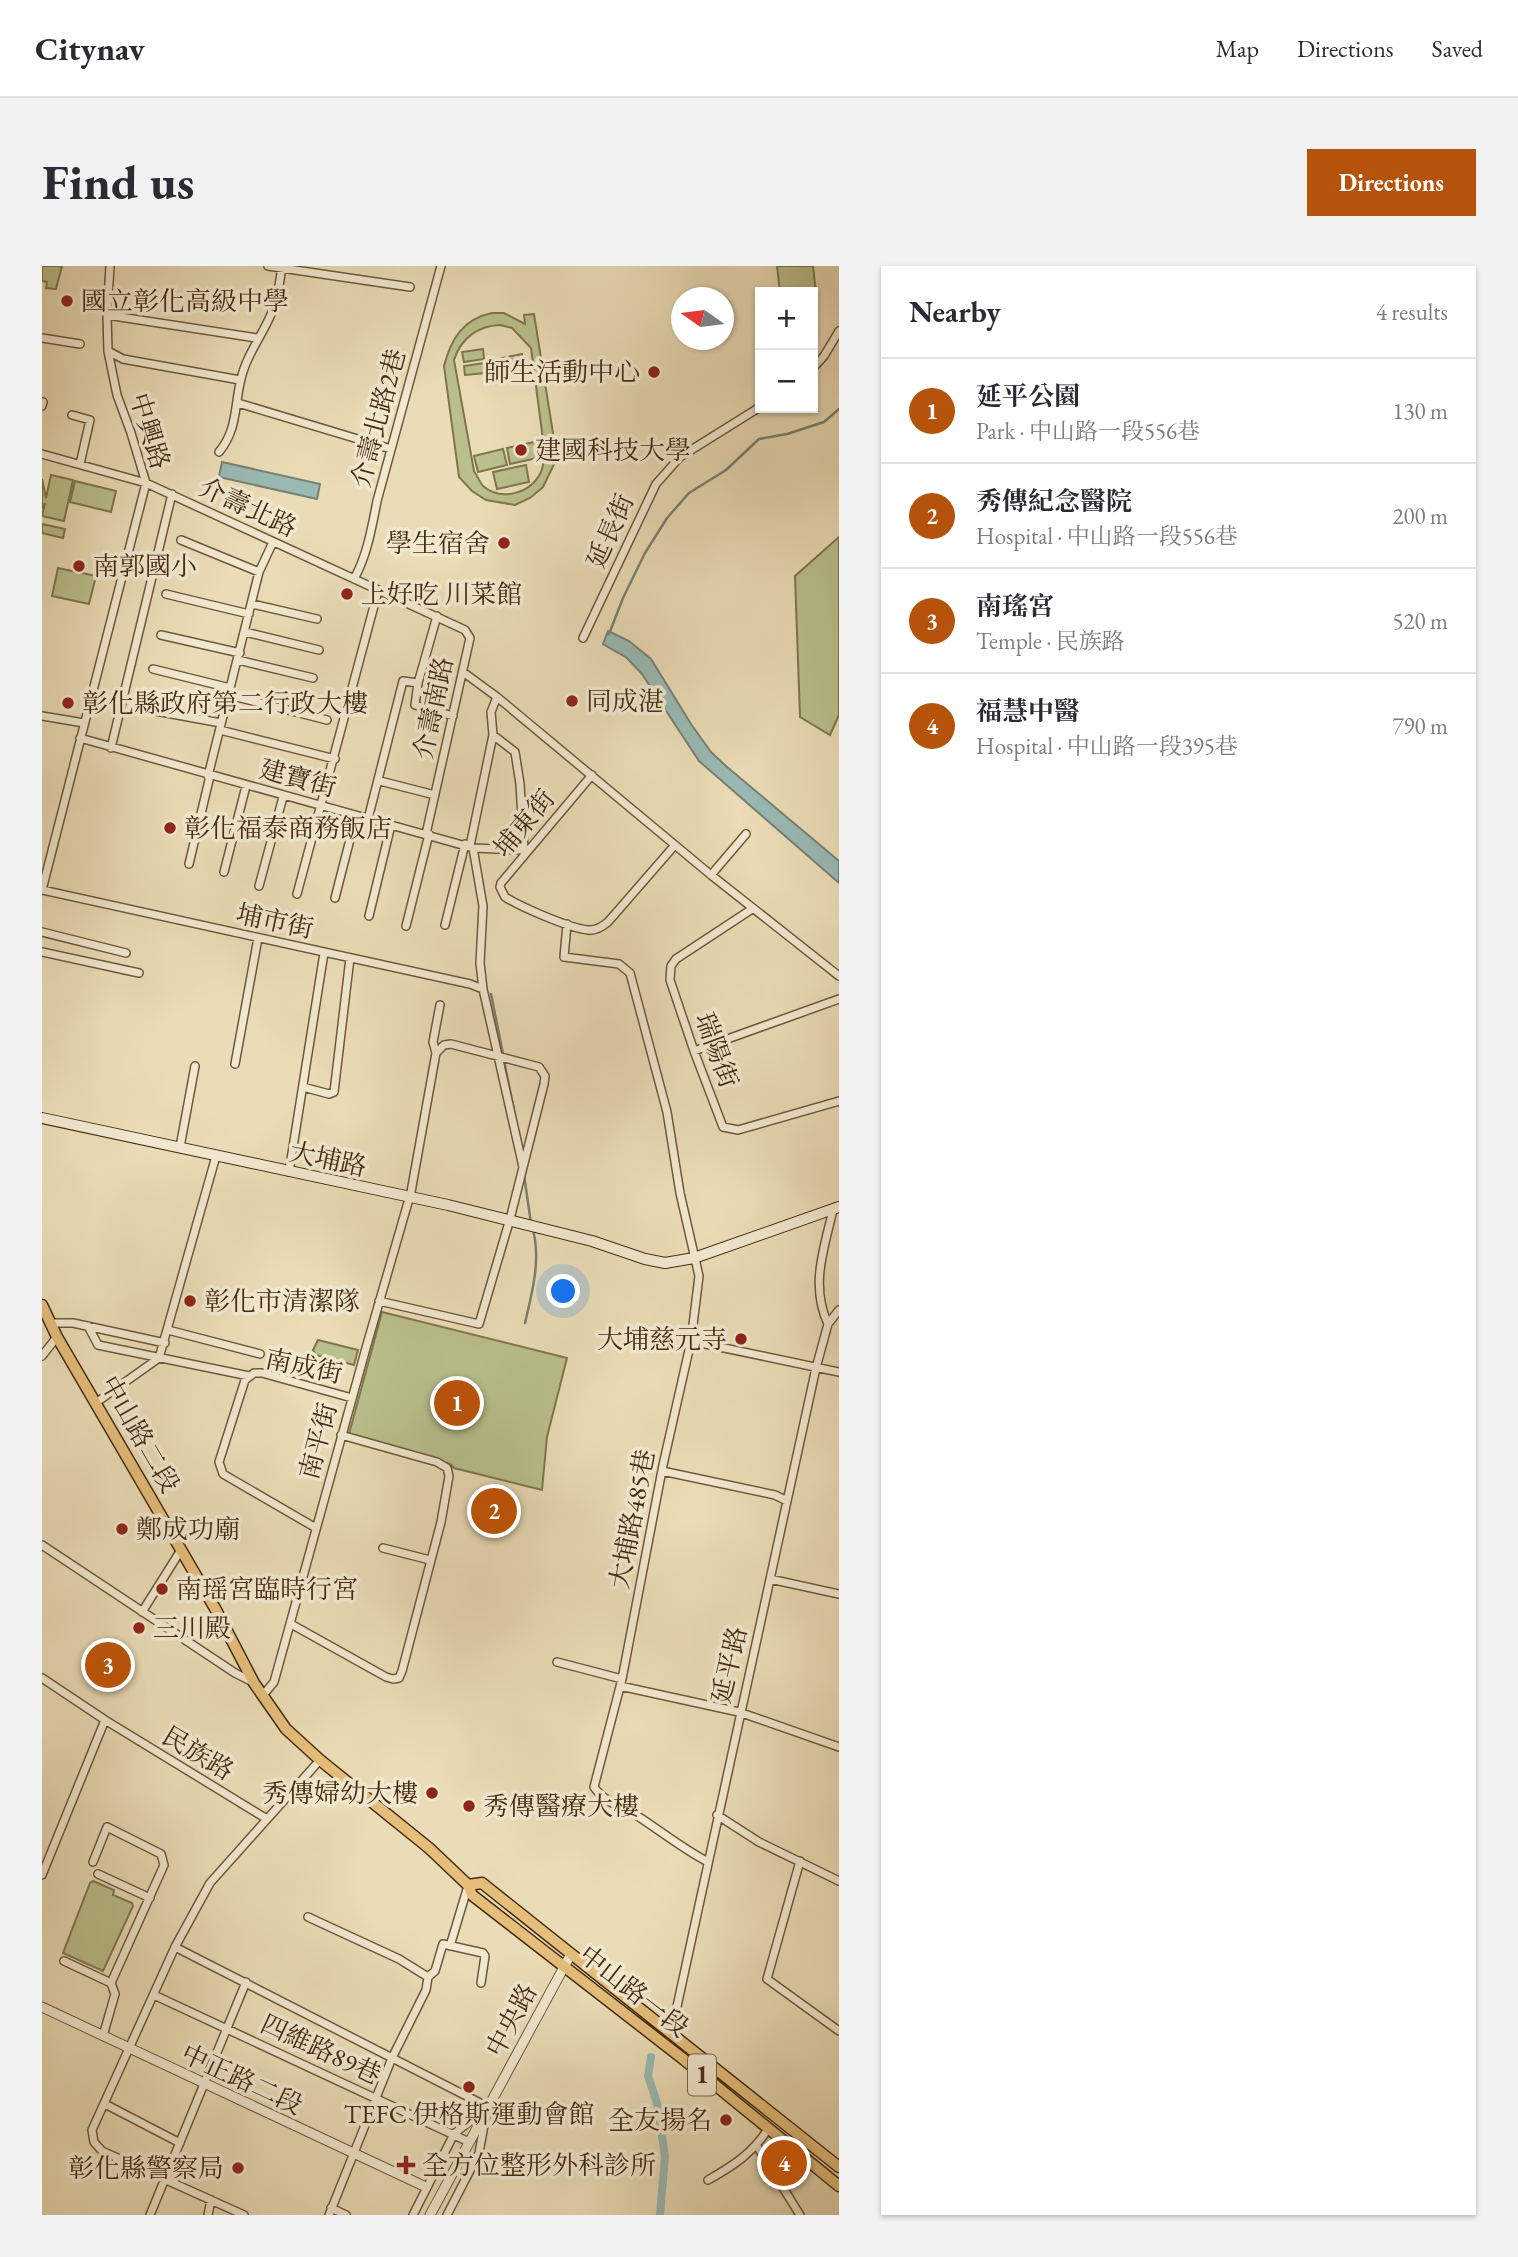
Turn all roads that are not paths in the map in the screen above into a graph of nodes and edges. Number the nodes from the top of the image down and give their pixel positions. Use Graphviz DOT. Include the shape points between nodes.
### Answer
graph roads {
  1 [pos="110,266"];
  2 [pos="268,266"];
  3 [pos="441,266"];
  4 [pos="282,267"];
  5 [pos="410,287"];
  6 [pos="107,315"];
  7 [pos="839,331"];
  8 [pos="42,338"];
  9 [pos="257,338"];
  10 [pos="80,344"];
  11 [pos="108,351"];
  12 [pos="818,363"];
  13 [pos="240,380"];
  14 [pos="238,402"];
  15 [pos="755,410"];
  16 [pos="72,415"];
  17 [pos="391,449"];
  18 [pos="219,452"];
  19 [pos="42,454"];
  20 [pos="80,464"];
  21 [pos="146,483"];
  22 [pos="172,495"];
  23 [pos="181,540"];
  24 [pos="273,542"];
  25 [pos="259,572"];
  26 [pos="354,579"];
  27 [pos="378,591"];
  28 [pos="166,594"];
  29 [pos="252,604"];
  30 [pos="249,614"];
  31 [pos="437,616"];
  32 [pos="317,619"];
  33 [pos="245,632"];
  34 [pos="161,635"];
  35 [pos="583,638"];
  36 [pos="320,650"];
  37 [pos="239,656"];
  38 [pos="153,669"];
  39 [pos="463,672"];
  40 [pos="313,678"];
  41 [pos="418,683"];
  42 [pos="230,692"];
  43 [pos="497,697"];
  44 [pos="150,710"];
  45 [pos="42,716"];
  46 [pos="453,716"];
  47 [pos="327,720"];
  48 [pos="84,723"];
  49 [pos="221,727"];
  50 [pos="493,735"];
  51 [pos="80,738"];
  52 [pos="111,748"];
  53 [pos="335,759"];
  54 [pos="592,775"];
  55 [pos="209,776"];
  56 [pos="380,781"];
  57 [pos="246,786"];
  58 [pos="435,795"];
  59 [pos="283,797"];
  60 [pos="321,807"];
  61 [pos="356,816"];
  62 [pos="368,819"];
  63 [pos="391,825"];
  64 [pos="428,834"];
  65 [pos="746,834"];
  66 [pos="675,845"];
  67 [pos="469,846"];
  68 [pos="189,864"];
  69 [pos="224,872"];
  70 [pos="711,875"];
  71 [pos="259,886"];
  72 [pos="42,890"];
  73 [pos="297,894"];
  74 [pos="335,898"];
  75 [pos="752,909"];
  76 [pos="369,916"];
  77 [pos="567,924"];
  78 [pos="444,925"];
  79 [pos="406,926"];
  80 [pos="42,932"];
  81 [pos="257,938"];
  82 [pos="42,952"];
  83 [pos="126,953"];
  84 [pos="324,953"];
  85 [pos="350,958"];
  86 [pos="139,973"];
  87 [pos="839,976"];
  88 [pos="483,989"];
  89 [pos="839,999"];
  90 [pos="440,1005"];
  91 [pos="694,1051"];
  92 [pos="436,1053"];
  93 [pos="499,1055"];
  94 [pos="235,1064"];
  95 [pos="195,1066"];
  96 [pos="303,1087"];
  97 [pos="839,1101"];
  98 [pos="42,1118"];
  99 [pos="180,1147"];
  100 [pos="216,1156"];
  101 [pos="523,1169"];
  102 [pos="289,1172"];
  103 [pos="410,1198"];
  104 [pos="836,1208"];
  105 [pos="510,1219"];
  106 [pos="694,1258"];
  107 [pos="379,1301"];
  108 [pos="42,1305"];
  109 [pos="839,1310"];
  110 [pos="51,1323"];
  111 [pos="828,1324"];
  112 [pos="88,1326"];
  113 [pos="168,1330"];
  114 [pos="57,1337"];
  115 [pos="691,1340"];
  116 [pos="165,1343"];
  117 [pos="260,1354"];
  118 [pos="42,1356"];
  119 [pos="159,1358"];
  120 [pos="816,1368"];
  121 [pos="839,1372"];
  122 [pos="248,1376"];
  123 [pos="352,1398"];
  124 [pos="97,1402"];
  125 [pos="341,1435"];
  126 [pos="662,1471"];
  127 [pos="787,1501"];
  128 [pos="316,1528"];
  129 [pos="42,1545"];
  130 [pos="383,1548"];
  131 [pos="181,1550"];
  132 [pos="430,1560"];
  133 [pos="770,1579"];
  134 [pos="839,1594"];
  135 [pos="142,1612"];
  136 [pos="291,1624"];
  137 [pos="558,1662"];
  138 [pos="42,1678"];
  139 [pos="254,1683"];
  140 [pos="621,1683"];
  141 [pos="264,1694"];
  142 [pos="739,1713"];
  143 [pos="105,1720"];
  144 [pos="839,1747"];
  145 [pos="320,1760"];
  146 [pos="717,1815"];
  147 [pos="267,1819"];
  148 [pos="800,1861"];
  149 [pos="93,1862"];
  150 [pos="708,1862"];
  151 [pos="99,1874"];
  152 [pos="42,1875"];
  153 [pos="839,1881"];
  154 [pos="468,1885"];
  155 [pos="150,1898"];
  156 [pos="308,1917"];
  157 [pos="450,1946"];
  158 [pos="175,1947"];
  159 [pos="572,1954"];
  160 [pos="64,1961"];
  161 [pos="564,1965"];
  162 [pos="428,1977"];
  163 [pos="246,1982"];
  164 [pos="111,1983"];
  165 [pos="481,1983"];
  166 [pos="154,1995"];
  167 [pos="42,2007"];
  168 [pos="228,2028"];
  169 [pos="839,2031"];
  170 [pos="671,2034"];
  171 [pos="103,2036"];
  172 [pos="129,2049"];
  173 [pos="393,2058"];
  174 [pos="205,2085"];
  175 [pos="376,2098"];
  176 [pos="105,2104"];
  177 [pos="488,2107"];
  178 [pos="768,2129"];
  179 [pos="454,2134"];
  180 [pos="469,2142"];
  181 [pos="180,2143"];
  182 [pos="757,2146"];
  183 [pos="353,2154"];
  184 [pos="839,2167"];
  185 [pos="164,2179"];
  186 [pos="708,2180"];
  187 [pos="839,2186"];
  188 [pos="426,2187"];
  189 [pos="211,2200"];
  190 [pos="330,2212"];
  191 [pos="150,2215"];
  192 [pos="208,2215"];
  193 [pos="244,2215"];
  194 [pos="346,2215"];
  195 [pos="413,2215"];
  196 [pos="430,2215"];
  197 [pos="447,2215"];
  198 [pos="800,2215"];
  1 -- 6 [label="street, 中興路"];
  2 -- 4 [label="street"];
  3 -- 17 [label="street, 介壽北路2巷"];
  4 -- 5 [label="street"];
  4 -- 9 [label="street" via="275,306"];
  6 -- 9 [label="street"];
  6 -- 11 [label="street, 中興路"];
  7 -- 12 [label="street"];
  8 -- 10 [label="street"];
  9 -- 13 [label="street"];
  11 -- 13 [label="street" via="123,359"];
  11 -- 21 [label="street, 中興路" via="117,395"];
  13 -- 14 [label="street"];
  14 -- 17 [label="street"];
  14 -- 18 [label="street" via="229,440"];
  15 -- 35 [label="street, 延長街" via="676,460 656,484"];
  16 -- 20 [label="street" via="90,420"];
  17 -- 26 [label="street, 介壽北路2巷"];
  19 -- 20 [label="street, 介壽北路"];
  20 -- 21 [label="street, 介壽北路"];
  21 -- 22 [label="street, 介壽北路"];
  21 -- 48 [label="street, 中興路"];
  22 -- 24 [label="street, 介壽北路"];
  22 -- 52 [label="street"];
  23 -- 25 [label="street"];
  24 -- 25 [label="street"];
  24 -- 26 [label="street, 介壽北路"];
  25 -- 29 [label="street"];
  26 -- 27 [label="street, 介壽南路"];
  27 -- 31 [label="street, 介壽南路"];
  27 -- 53 [label="street"];
  28 -- 30 [label="street"];
  29 -- 30 [label="street"];
  29 -- 32 [label="street"];
  30 -- 33 [label="street"];
  31 -- 39 [label="street, 介壽南路" via="465,630 470,638"];
  31 -- 41 [label="street"];
  33 -- 36 [label="street"];
  33 -- 37 [label="street"];
  34 -- 37 [label="street"];
  37 -- 40 [label="street"];
  37 -- 42 [label="street"];
  38 -- 42 [label="street"];
  39 -- 43 [label="street"];
  39 -- 46 [label="street, 介壽南路"];
  41 -- 46 [label="street" via="415,705"];
  41 -- 56 [label="street" via="403,681"];
  42 -- 47 [label="street"];
  42 -- 49 [label="street"];
  43 -- 50 [label="street" via="491,712"];
  43 -- 54 [label="street"];
  44 -- 49 [label="street"];
  45 -- 48 [label="street"];
  46 -- 58 [label="street, 介壽南路"];
  48 -- 51 [label="street, 中興路"];
  49 -- 53 [label="street"];
  49 -- 55 [label="street"];
  50 -- 67 [label="street"];
  50 -- 67 [label="street, 建寶街" via="515,751 525,848"];
  51 -- 52 [label="street, 建寶街"];
  51 -- 72 [label="street, 中興路"];
  52 -- 55 [label="street, 建寶街"];
  53 -- 60 [label="street"];
  54 -- 66 [label="street"];
  54 -- 77 [label="street, 埔東街" via="499,887 505,897"];
  55 -- 57 [label="street, 建寶街"];
  55 -- 68 [label="street"];
  56 -- 58 [label="street"];
  56 -- 62 [label="street"];
  57 -- 59 [label="street, 建寶街"];
  57 -- 69 [label="street"];
  58 -- 64 [label="street, 介壽南路"];
  59 -- 60 [label="street, 建寶街"];
  59 -- 71 [label="street"];
  60 -- 61 [label="street, 建寶街"];
  60 -- 73 [label="street"];
  61 -- 62 [label="street, 建寶街"];
  61 -- 74 [label="street"];
  62 -- 63 [label="street, 建寶街"];
  63 -- 64 [label="street, 建寶街"];
  63 -- 76 [label="street"];
  64 -- 67 [label="street, 建寶街"];
  64 -- 79 [label="street, 介壽南路"];
  65 -- 70 [label="street"];
  66 -- 70 [label="street"];
  66 -- 77 [label="street, 埔東街" via="602,927 587,930"];
  67 -- 78 [label="street"];
  67 -- 88 [label="street" via="483,906"];
  70 -- 75 [label="street"];
  72 -- 81 [label="street, 埔市街"];
  75 -- 87 [label="street"];
  75 -- 91 [label="street, 瑞陽街" via="670,966 670,980"];
  77 -- 106 [label="street, 大埔路485巷" via="564,957 619,964 631,973 667,1112"];
  80 -- 83 [label="street"];
  81 -- 84 [label="street, 埔市街"];
  81 -- 94 [label="street"];
  82 -- 86 [label="street"];
  84 -- 85 [label="street"];
  84 -- 96 [label="street, 埔市街"];
  85 -- 88 [label="street"];
  85 -- 96 [label="street" via="334,1092"];
  88 -- 93 [label="street"];
  89 -- 91 [label="street"];
  90 -- 92 [label="street, 南平街" via="433,1042"];
  91 -- 97 [label="street, 瑞陽街" via="723,1127 731,1130"];
  92 -- 93 [label="street" via="452,1044"];
  92 -- 103 [label="street, 南平街"];
  93 -- 101 [label="street"];
  93 -- 101 [label="street" via="533,1064 545,1076"];
  95 -- 99 [label="street"];
  96 -- 102 [label="street, 埔市街"];
  98 -- 99 [label="main road, 大埔路"];
  99 -- 100 [label="main road, 大埔路"];
  100 -- 102 [label="main road, 大埔路"];
  100 -- 113 [label="street"];
  101 -- 105 [label="street"];
  102 -- 103 [label="main road, 大埔路"];
  103 -- 105 [label="main road, 大埔路"];
  103 -- 107 [label="street, 南平街"];
  104 -- 106 [label="main road"];
  104 -- 111 [label="street" via="817,1281"];
  105 -- 106 [label="main road, 大埔路" via="645,1259 665,1263"];
  105 -- 107 [label="street" via="479,1324"];
  106 -- 115 [label="street, 大埔路485巷" via="699,1276"];
  107 -- 123 [label="street, 南平街"];
  108 -- 110 [label="main road, 中山路二段 / 1"];
  109 -- 111 [label="street, 延平路"];
  110 -- 112 [label="street"];
  110 -- 114 [label="main road, 中山路二段 / 1"];
  111 -- 120 [label="street, 延平路"];
  112 -- 116 [label="street"];
  112 -- 119 [label="street" via="98,1345"];
  113 -- 116 [label="street"];
  113 -- 117 [label="street"];
  114 -- 118 [label="street"];
  114 -- 124 [label="main road, 中山路二段 / 1"];
  115 -- 120 [label="street"];
  115 -- 126 [label="street, 大埔路485巷"];
  116 -- 119 [label="street"];
  119 -- 122 [label="street"];
  119 -- 124 [label="street"];
  120 -- 121 [label="street"];
  120 -- 127 [label="street, 延平路"];
  122 -- 123 [label="street, 南成街" via="262,1373"];
  122 -- 128 [label="street, 南成街" via="219,1462 223,1474"];
  123 -- 125 [label="street, 南平街"];
  124 -- 131 [label="main road, 中山路二段 / 1"];
  125 -- 128 [label="street, 南平街"];
  125 -- 132 [label="street" via="447,1468 441,1522"];
  126 -- 127 [label="street"];
  126 -- 140 [label="street, 大埔路485巷"];
  127 -- 133 [label="street, 延平路"];
  128 -- 136 [label="street, 南平街"];
  129 -- 135 [label="street"];
  130 -- 132 [label="street"];
  131 -- 135 [label="street"];
  131 -- 139 [label="main road, 中山路二段 / 1"];
  132 -- 136 [label="street" via="399,1678 386,1678"];
  133 -- 134 [label="street"];
  133 -- 142 [label="street, 延平路"];
  135 -- 139 [label="street"];
  136 -- 141 [label="street, 南平街" via="274,1682"];
  137 -- 140 [label="street"];
  138 -- 143 [label="street, 民族路"];
  139 -- 141 [label="main road, 中山路二段 / 1"];
  140 -- 142 [label="street"];
  140 -- 150 [label="street, 大埔路485巷" via="594,1787 601,1797"];
  141 -- 145 [label="main road, 中山路一段 / 1" via="286,1729"];
  142 -- 144 [label="street"];
  142 -- 146 [label="street, 延平路"];
  143 -- 147 [label="street, 民族路"];
  143 -- 152 [label="street"];
  145 -- 147 [label="street"];
  145 -- 154 [label="main road, 中山路一段 / 1"];
  146 -- 148 [label="street"];
  146 -- 150 [label="street, 延平路"];
  147 -- 158 [label="street" via="211,1884"];
  148 -- 153 [label="street"];
  148 -- 169 [label="street" via="767,1979"];
  149 -- 155 [label="street" via="107,1827 161,1854 164,1865"];
  150 -- 170 [label="street, 延平路"];
  151 -- 155 [label="street"];
  154 -- 157 [label="street"];
  154 -- 159 [label="main road, 中山路一段 / 1" via="482,1883"];
  154 -- 161 [label="main road, 中山路一段 / 1" via="472,1895"];
  155 -- 164 [label="street"];
  156 -- 162 [label="street"];
  157 -- 162 [label="street" via="442,1946"];
  157 -- 165 [label="street" via="484,1953"];
  158 -- 163 [label="street"];
  158 -- 166 [label="street"];
  159 -- 161 [label="street, 中央路"];
  159 -- 170 [label="main road, 中山路一段 / 1"];
  160 -- 164 [label="street"];
  161 -- 177 [label="street, 中央路"];
  161 -- 178 [label="main road, 中山路一段 / 1"];
  162 -- 173 [label="street" via="422,2001"];
  163 -- 168 [label="street"];
  163 -- 173 [label="street"];
  164 -- 171 [label="street" via="115,1994"];
  166 -- 168 [label="street, 四維路89巷"];
  166 -- 172 [label="street"];
  167 -- 171 [label="street, 中正路二段"];
  168 -- 174 [label="street"];
  168 -- 175 [label="street, 四維路89巷"];
  170 -- 184 [label="main road, 中山路一段 / 1"];
  171 -- 172 [label="street, 中正路二段"];
  172 -- 174 [label="street, 中正路二段"];
  172 -- 176 [label="street"];
  173 -- 175 [label="street"];
  173 -- 177 [label="street"];
  174 -- 181 [label="street"];
  174 -- 183 [label="street, 中正路二段"];
  175 -- 179 [label="street, 四維路89巷"];
  175 -- 183 [label="street"];
  176 -- 181 [label="street"];
  176 -- 185 [label="street" via="92,2130 97,2147"];
  177 -- 179 [label="street, 中央路"];
  177 -- 180 [label="street, 中央路"];
  177 -- 197 [label="street, 中央路" via="479,2153"];
  178 -- 182 [label="street"];
  178 -- 187 [label="main road, 中山路一段 / 1"];
  179 -- 180 [label="street, 四維路89巷"];
  179 -- 188 [label="street, 中央路"];
  180 -- 196 [label="street, 中央路"];
  181 -- 185 [label="street"];
  182 -- 186 [label="street"];
  182 -- 198 [label="street"];
  183 -- 188 [label="street, 中正路二段"];
  183 -- 190 [label="street"];
  185 -- 189 [label="street"];
  185 -- 191 [label="street"];
  188 -- 195 [label="street, 中央路"];
  189 -- 192 [label="street"];
  189 -- 193 [label="street"];
  190 -- 194 [label="street"];
}
